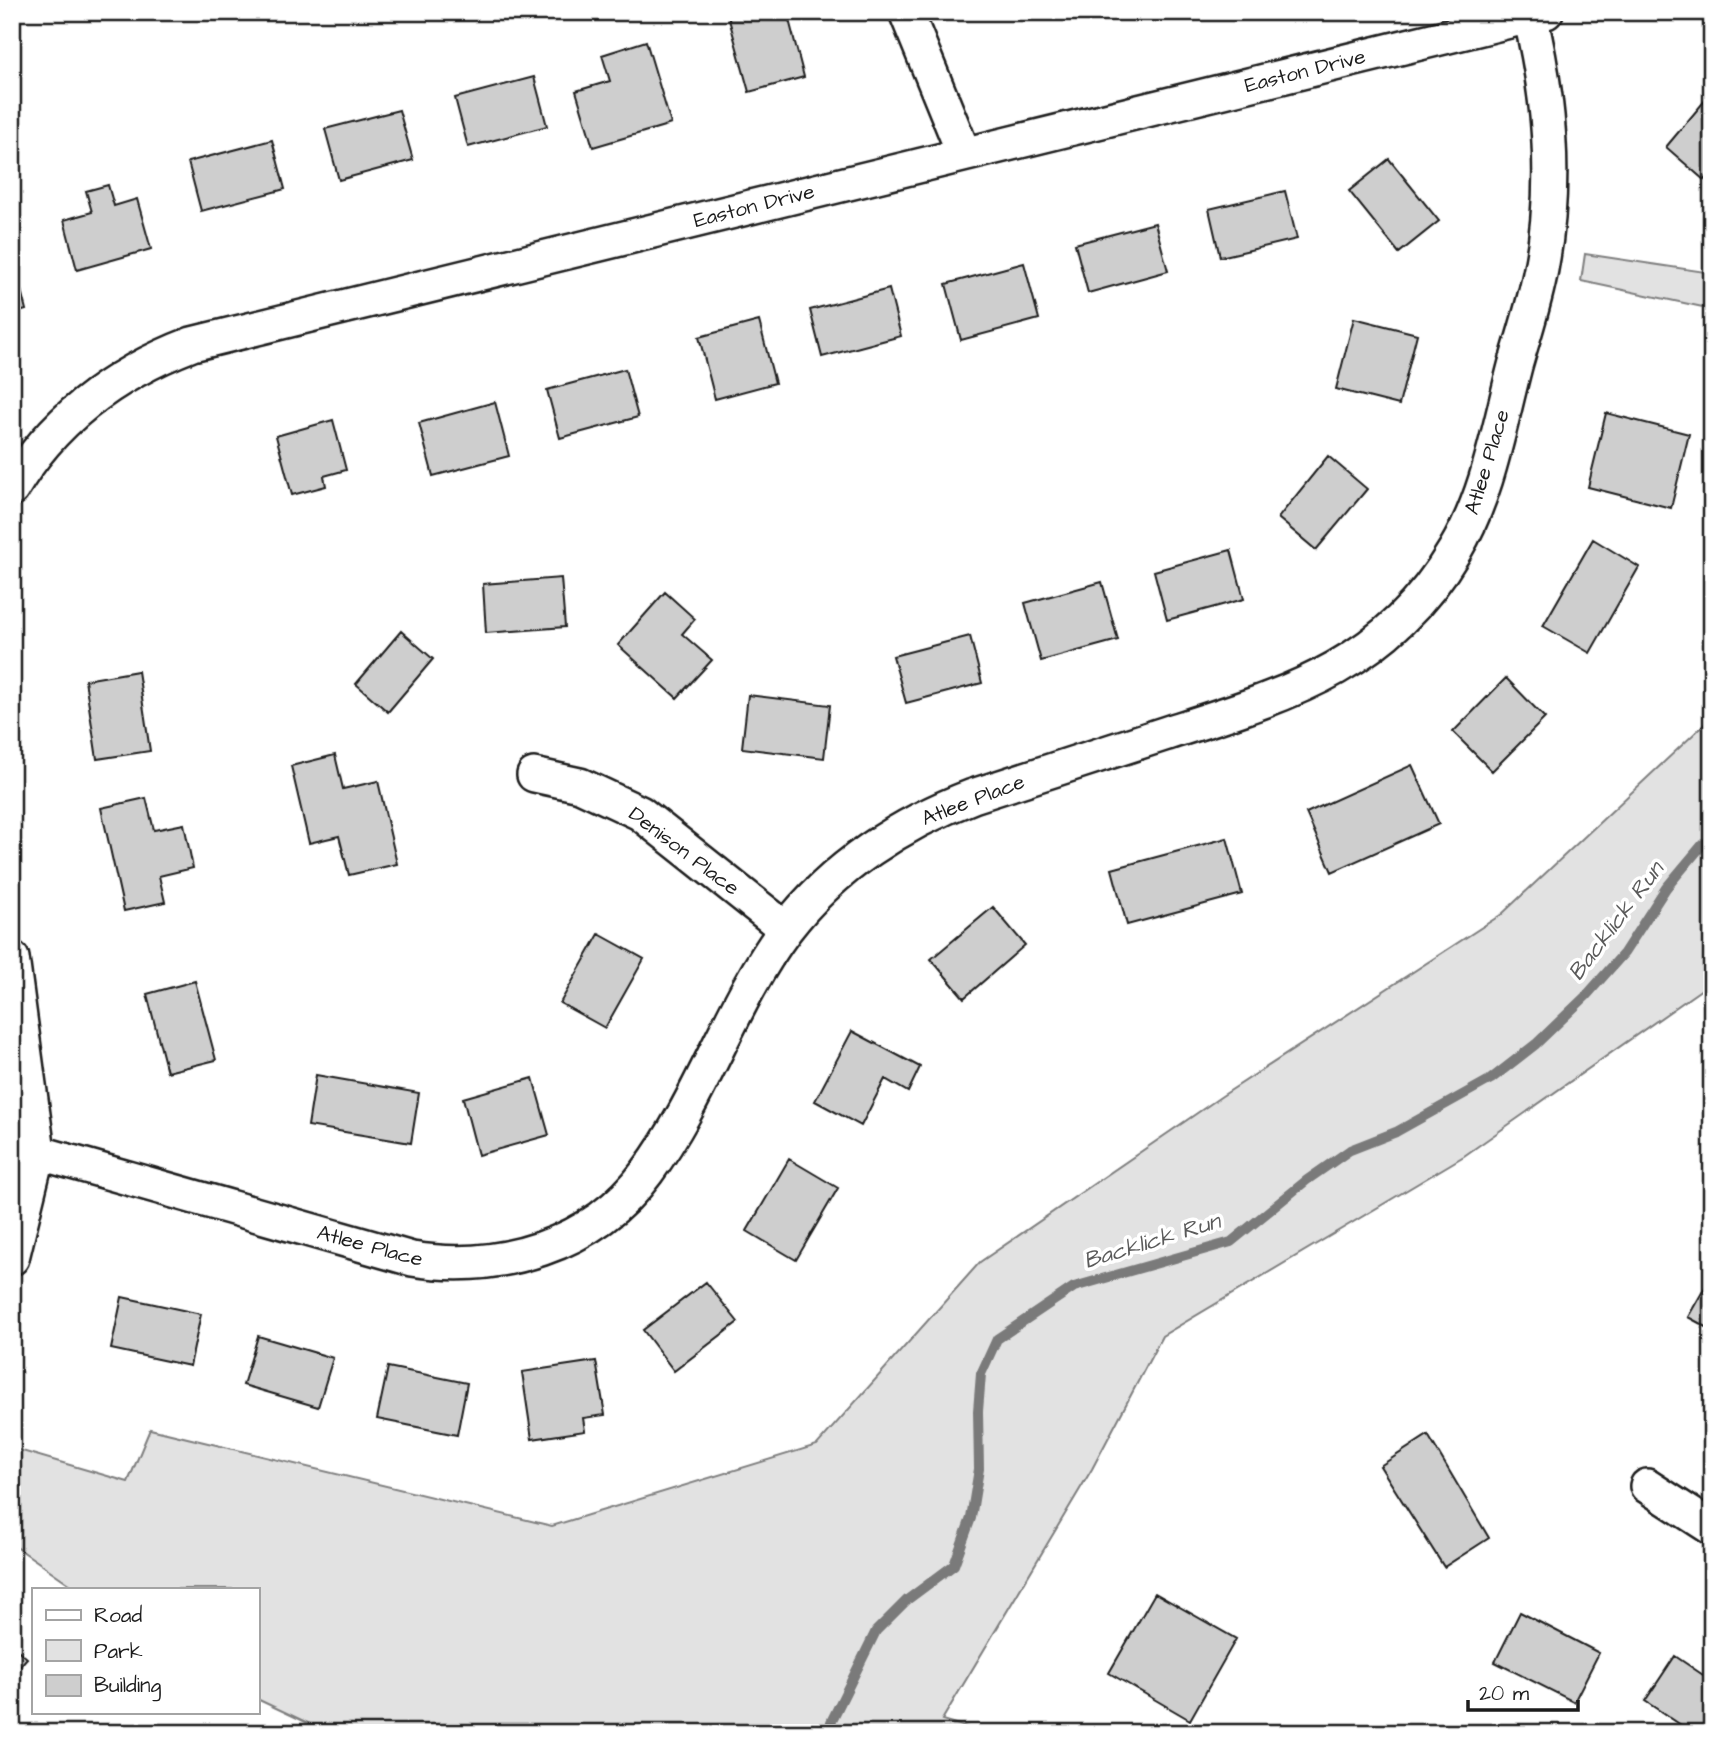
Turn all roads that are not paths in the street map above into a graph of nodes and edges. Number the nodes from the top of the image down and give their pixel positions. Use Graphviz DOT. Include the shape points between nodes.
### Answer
graph roads {
  1 [pos="906,12"];
  2 [pos="1538,14"];
  3 [pos="964,155"];
  4 [pos="12,489"];
  5 [pos="534,775"];
  6 [pos="786,929"];
  7 [pos="12,958"];
  8 [pos="25,1149"];
  9 [pos="12,1258"];
  10 [pos="1647,1486"];
  11 [pos="1712,1528"];
  1 -- 3 [label="street"];
  2 -- 3 [label="street, Easton Drive"];
  2 -- 6 [label="street, Atlee Place" via="1550,191 1541,269 1480,499 1456,549 1425,594 1385,635 1337,670 1279,697 931,812 862,856"];
  3 -- 4 [label="street, Easton Drive" via="192,344 116,379 85,402 49,439"];
  5 -- 6 [label="street, Denison Place" via="580,785 640,813"];
  6 -- 8 [label="street, Atlee Place" via="730,1020 646,1175 586,1228 520,1257 488,1263 412,1259"];
  7 -- 8 [label="street"];
  8 -- 9 [label="street"];
  10 -- 11 [label="street"];
}
